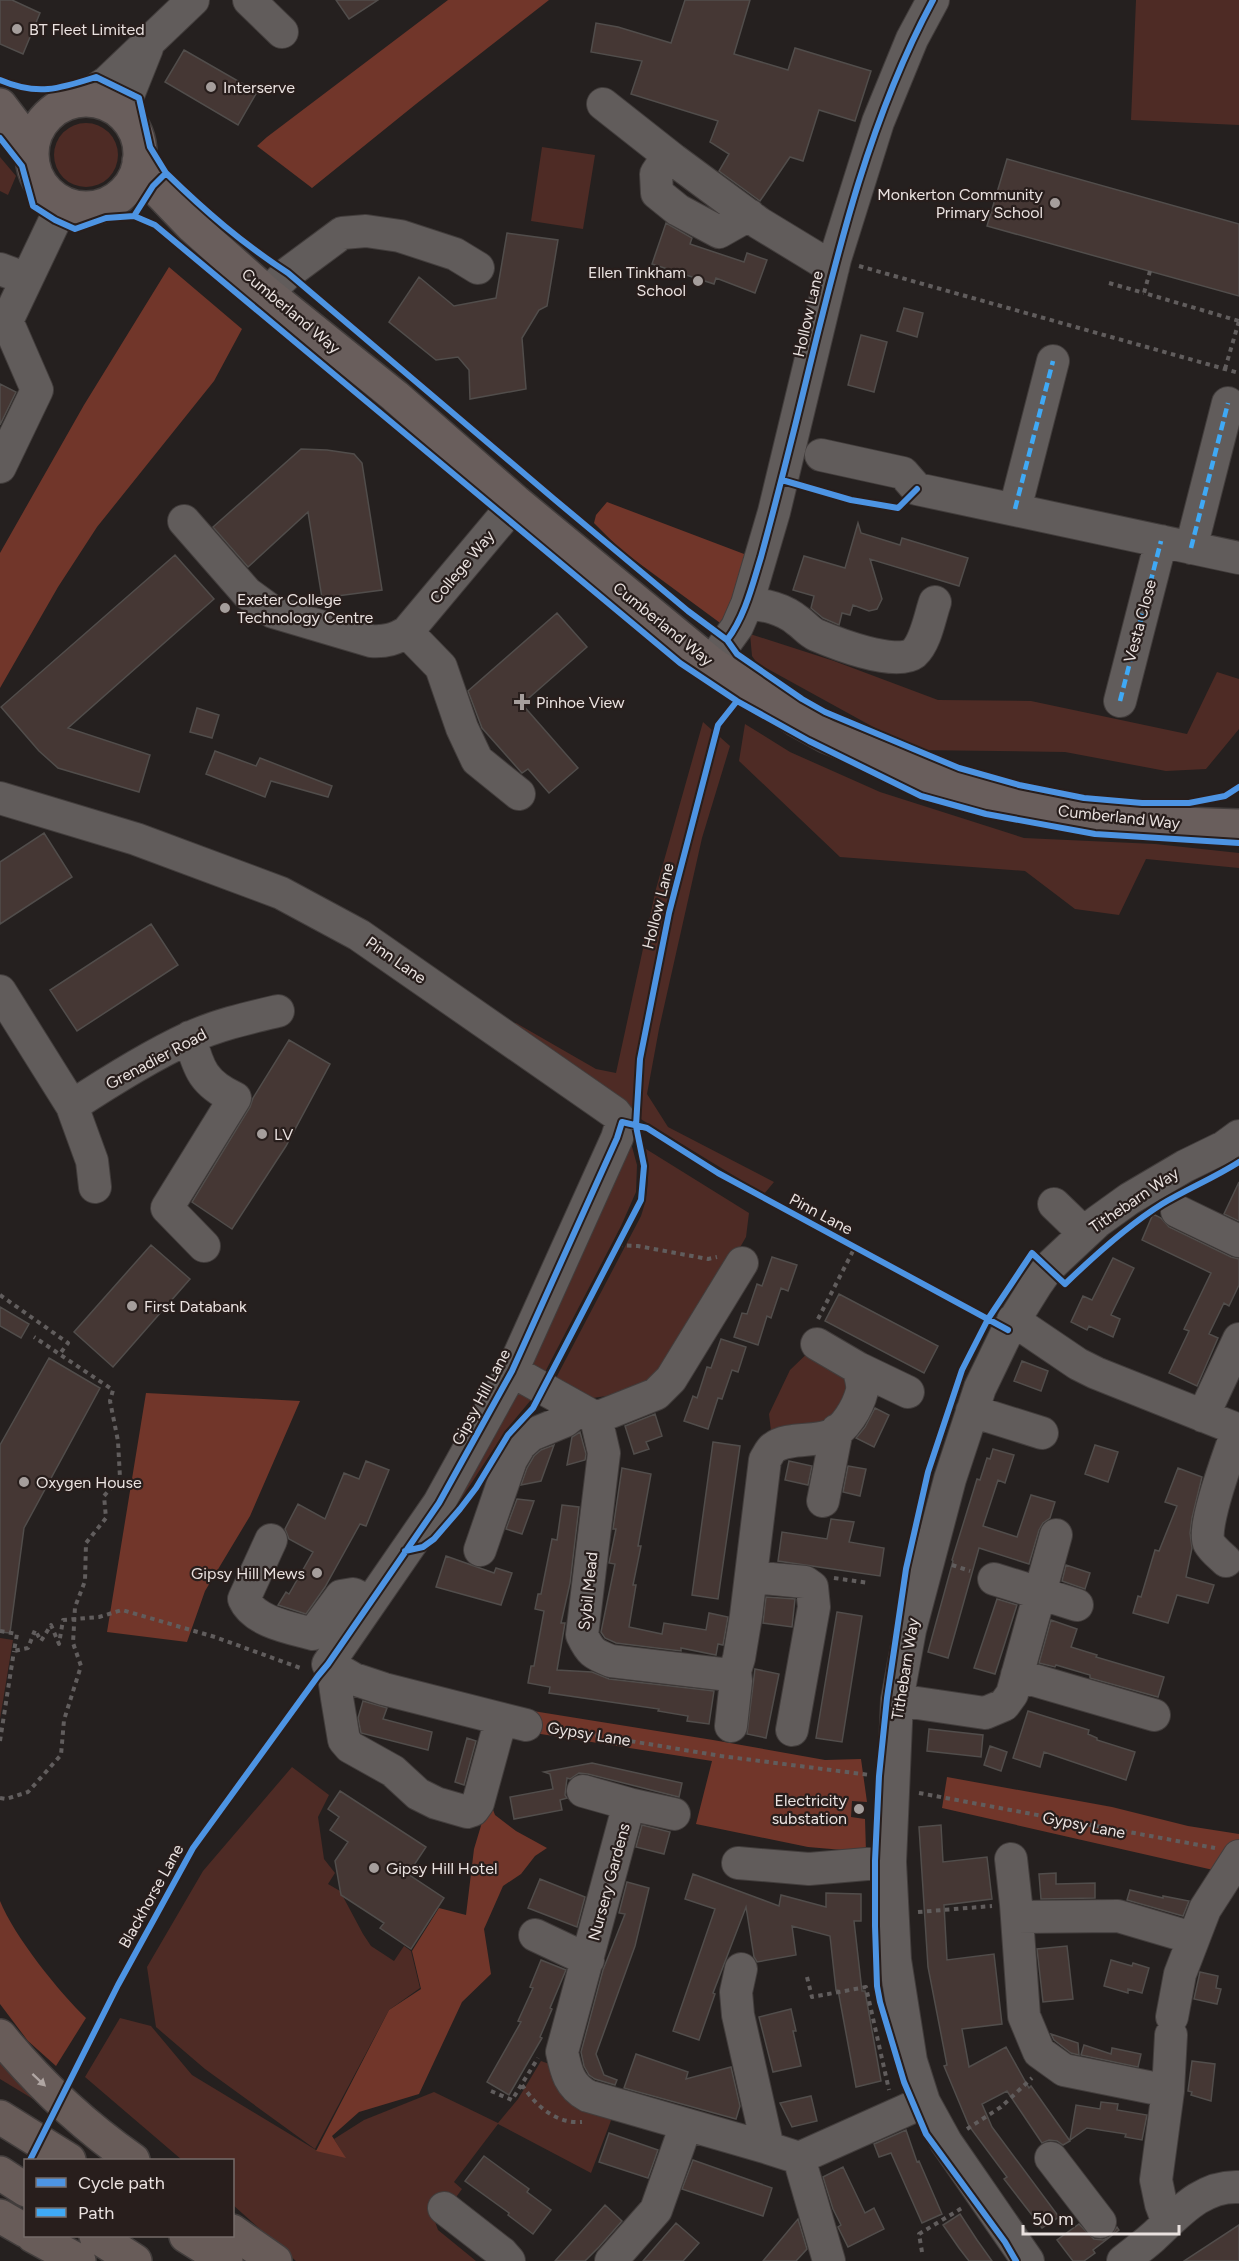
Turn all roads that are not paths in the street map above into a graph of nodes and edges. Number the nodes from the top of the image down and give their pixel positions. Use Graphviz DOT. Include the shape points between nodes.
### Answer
graph roads {
  1 [pos="193,0"];
  2 [pos="249,0"];
  3 [pos="933,0"];
  4 [pos="282,32"];
  5 [pos="148,44"];
  6 [pos="0,104"];
  7 [pos="603,104"];
  8 [pos="66,106"];
  9 [pos="121,113"];
  10 [pos="32,147"];
  11 [pos="139,161"];
  12 [pos="114,200"];
  13 [pos="66,204"];
  14 [pos="193,227"];
  15 [pos="834,264"];
  16 [pos="478,268"];
  17 [pos="16,279"];
  18 [pos="267,293"];
  19 [pos="3,319"];
  20 [pos="1053,361"];
  21 [pos="1228,403"];
  22 [pos="821,455"];
  23 [pos="0,467"];
  24 [pos="516,502"];
  25 [pos="1015,509"];
  26 [pos="184,521"];
  27 [pos="1176,544"];
  28 [pos="1239,558"];
  29 [pos="935,602"];
  30 [pos="747,604"];
  31 [pos="407,632"];
  32 [pos="711,663"];
  33 [pos="1120,701"];
  34 [pos="519,794"];
  35 [pos="0,798"];
  36 [pos="1236,824"];
  37 [pos="0,991"];
  38 [pos="278,1011"];
  39 [pos="190,1037"];
  40 [pos="72,1106"];
  41 [pos="622,1122"];
  42 [pos="1239,1136"];
  43 [pos="95,1187"];
  44 [pos="1054,1204"];
  45 [pos="1177,1211"];
  46 [pos="1084,1233"];
  47 [pos="1239,1241"];
  48 [pos="204,1246"];
  49 [pos="742,1263"];
  50 [pos="1014,1320"];
  51 [pos="1239,1339"];
  52 [pos="817,1344"];
  53 [pos="858,1368"];
  54 [pos="512,1371"];
  55 [pos="908,1392"];
  56 [pos="972,1411"];
  57 [pos="587,1414"];
  58 [pos="1203,1416"];
  59 [pos="837,1430"];
  60 [pos="1239,1430"];
  61 [pos="1043,1432"];
  62 [pos="823,1501"];
  63 [pos="1056,1535"];
  64 [pos="271,1540"];
  65 [pos="480,1550"];
  66 [pos="1226,1561"];
  67 [pos="751,1577"];
  68 [pos="994,1579"];
  69 [pos="1040,1593"];
  70 [pos="370,1602"];
  71 [pos="1077,1605"];
  72 [pos="328,1670"];
  73 [pos="735,1671"];
  74 [pos="1017,1675"];
  75 [pos="897,1700"];
  76 [pos="1154,1715"];
  77 [pos="731,1726"];
  78 [pos="792,1730"];
  79 [pos="583,1791"];
  80 [pos="629,1804"];
  81 [pos="674,1814"];
  82 [pos="1229,1852"];
  83 [pos="1011,1859"];
  84 [pos="890,1862"];
  85 [pos="738,1863"];
  86 [pos="1017,1917"];
  87 [pos="1179,1934"];
  88 [pos="535,1935"];
  89 [pos="588,1960"];
  90 [pos="741,1969"];
  91 [pos="0,2036"];
  92 [pos="1168,2091"];
  93 [pos="924,2102"];
  94 [pos="0,2117"];
  95 [pos="686,2125"];
  96 [pos="768,2148"];
  97 [pos="799,2158"];
  98 [pos="1051,2158"];
  99 [pos="67,2159"];
  100 [pos="132,2159"];
  101 [pos="0,2173"];
  102 [pos="1239,2187"];
  103 [pos="24,2189"];
  104 [pos="444,2208"];
  105 [pos="0,2216"];
  106 [pos="1168,2223"];
  107 [pos="24,2230"];
  108 [pos="234,2232"];
  109 [pos="37,2237"];
  110 [pos="99,2237"];
  111 [pos="189,2237"];
  112 [pos="1115,2245"];
  113 [pos="79,2261"];
  114 [pos="135,2261"];
  115 [pos="226,2261"];
  116 [pos="275,2261"];
  117 [pos="509,2261"];
  118 [pos="610,2261"];
  119 [pos="829,2261"];
  120 [pos="1028,2261"];
  1 -- 5 [label="street"];
  2 -- 4 [label="street"];
  3 -- 15 [label="street, Hollow Lane" via="912,39 878,122"];
  5 -- 8 [label="street" via="107,82"];
  5 -- 9 [label="street"];
  6 -- 8 [label="main road"];
  6 -- 10 [label="main road"];
  7 -- 15 [label="street" via="748,215"];
  8 -- 9 [label="main road" via="102,103"];
  8 -- 10 [label="main road" via="42,122"];
  9 -- 11 [label="main road" via="135,132"];
  10 -- 13 [label="main road" via="38,178 46,190"];
  11 -- 12 [label="main road" via="135,177"];
  11 -- 14 [label="main road, Cumberland Way" via="146,178"];
  12 -- 13 [label="main road" via="96,207"];
  12 -- 14 [label="main road, Cumberland Way" via="140,204"];
  13 -- 17 [label="street"];
  14 -- 18 [label="main road, Cumberland Way"];
  15 -- 30 [label="street, Hollow Lane" via="777,501"];
  16 -- 18 [label="street" via="455,254 400,236 342,232"];
  17 -- 19 [label="street"];
  18 -- 24 [label="main road, Cumberland Way"];
  19 -- 23 [label="street" via="37,390"];
  20 -- 25 [label="street"];
  21 -- 27 [label="street, Vesta Close"];
  22 -- 25 [label="street" via="903,473 917,489"];
  24 -- 31 [label="street, College Way"];
  24 -- 32 [label="main road, Cumberland Way"];
  25 -- 27 [label="street"];
  26 -- 31 [label="street" via="247,592 273,612 371,641 396,639"];
  27 -- 28 [label="street"];
  27 -- 33 [label="street, Vesta Close"];
  29 -- 30 [label="street" via="914,653 900,657 870,653 824,638 765,604"];
  30 -- 32 [label="street, Hollow Lane" via="737,627"];
  31 -- 34 [label="street" via="441,667 477,760"];
  32 -- 36 [label="main road, Cumberland Way" via="826,736 923,775 1016,802 1073,813 1179,824"];
  35 -- 41 [label="street, Pinn Lane" via="136,838 281,894 359,935 410,969 615,1113"];
  37 -- 40 [label="street"];
  38 -- 39 [label="street, Grenadier Road"];
  39 -- 40 [label="street, Grenadier Road" via="119,1075"];
  39 -- 48 [label="street" via="196,1063 211,1085 235,1098 167,1208"];
  40 -- 43 [label="street" via="92,1161"];
  41 -- 54 [label="street, Gipsy Hill Lane"];
  42 -- 46 [label="street, Tithebarn Way" via="1128,1199"];
  44 -- 46 [label="street"];
  45 -- 47 [label="street"];
  46 -- 50 [label="street, Tithebarn Way" via="1048,1268"];
  49 -- 57 [label="street" via="671,1379 656,1394"];
  50 -- 56 [label="street, Tithebarn Way" via="990,1363"];
  50 -- 58 [label="street" via="1078,1364"];
  51 -- 58 [label="street"];
  52 -- 53 [label="street"];
  53 -- 55 [label="street"];
  53 -- 59 [label="street" via="862,1390 854,1410"];
  54 -- 57 [label="street"];
  54 -- 70 [label="street, Gipsy Hill Lane" via="439,1503"];
  56 -- 61 [label="street"];
  56 -- 75 [label="street, Tithebarn Way" via="928,1557"];
  57 -- 65 [label="street" via="531,1435 520,1445 511,1460"];
  57 -- 73 [label="street, Sybil Mead" via="604,1453 582,1635 589,1650 611,1661 721,1674"];
  58 -- 60 [label="street"];
  59 -- 62 [label="street"];
  59 -- 67 [label="street" via="829,1436 773,1448 765,1460"];
  60 -- 66 [label="street" via="1207,1530 1209,1543"];
  63 -- 69 [label="street"];
  64 -- 70 [label="street" via="244,1599 255,1614 313,1634 341,1596 353,1594"];
  67 -- 73 [label="street"];
  67 -- 78 [label="street" via="805,1582 812,1587 813,1607"];
  68 -- 69 [label="street"];
  69 -- 71 [label="street"];
  69 -- 74 [label="street"];
  70 -- 72 [label="street, Gipsy Hill Lane"];
  72 -- 72 [label="street" via="384,1689 514,1722 472,1810 436,1803 418,1794 393,1771 350,1747 344,1740 335,1684"];
  73 -- 77 [label="street"];
  74 -- 75 [label="street" via="1004,1705 985,1713"];
  74 -- 76 [label="street"];
  75 -- 84 [label="street, Tithebarn Way"];
  79 -- 80 [label="street, Nursery Gardens"];
  80 -- 81 [label="street, Nursery Gardens"];
  80 -- 89 [label="street, Nursery Gardens"];
  82 -- 92 [label="street" via="1180,1974 1171,2026"];
  83 -- 86 [label="street"];
  84 -- 85 [label="street" via="809,1869"];
  84 -- 93 [label="street, Tithebarn Way" via="893,1937 902,2011 911,2061"];
  86 -- 87 [label="street" via="1118,1916"];
  86 -- 92 [label="street" via="1024,2016 1039,2052 1064,2070"];
  88 -- 89 [label="street, Nursery Gardens"];
  89 -- 95 [label="street, Nursery Gardens" via="562,2052 568,2076 578,2091"];
  90 -- 96 [label="street" via="736,1992 738,2014"];
  91 -- 100 [label="highway, one-way" via="25,2067 97,2135"];
  92 -- 106 [label="street" via="1155,2180"];
  93 -- 97 [label="street"];
  93 -- 120 [label="street, Tithebarn Way" via="946,2142"];
  94 -- 99 [label="highway"];
  95 -- 96 [label="street"];
  95 -- 118 [label="street" via="656,2210"];
  96 -- 97 [label="street"];
  97 -- 119 [label="street"];
  98 -- 112 [label="street"];
  101 -- 103 [label="highway"];
  102 -- 106 [label="street" via="1196,2198"];
  104 -- 117 [label="street"];
  105 -- 107 [label="highway"];
  106 -- 112 [label="street"];
  108 -- 116 [label="highway"];
  109 -- 113 [label="highway"];
  110 -- 114 [label="highway"];
  111 -- 115 [label="highway"];
}
